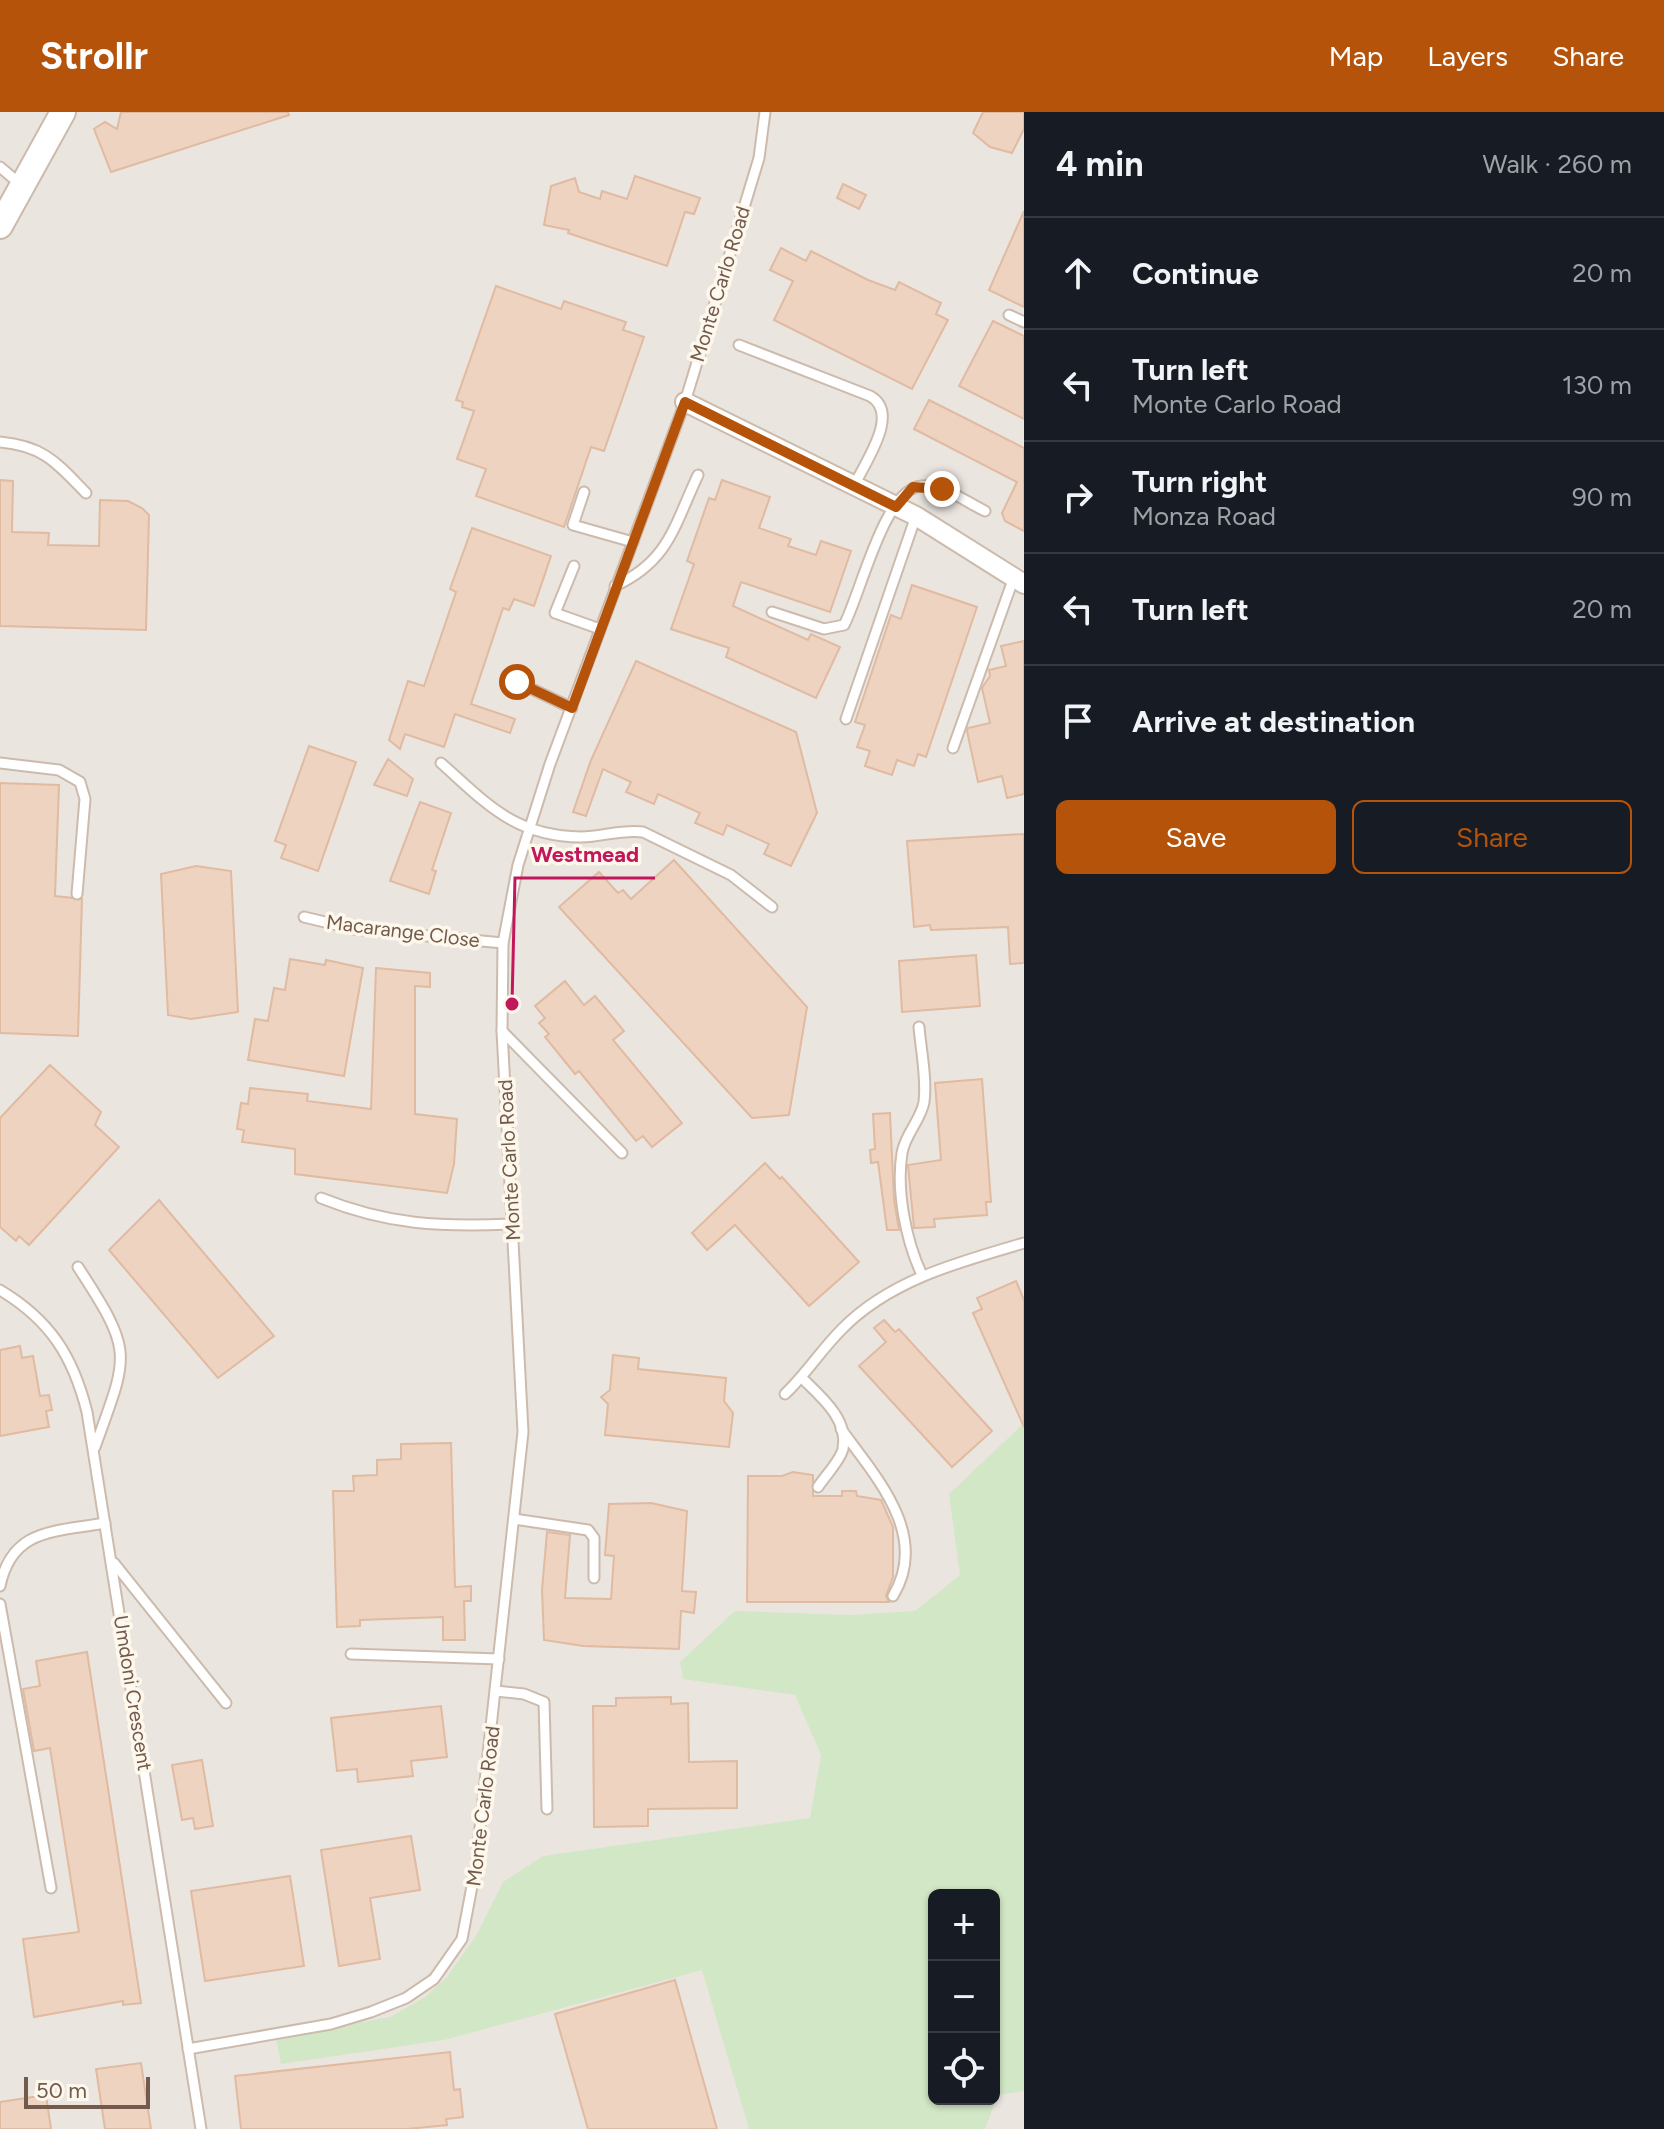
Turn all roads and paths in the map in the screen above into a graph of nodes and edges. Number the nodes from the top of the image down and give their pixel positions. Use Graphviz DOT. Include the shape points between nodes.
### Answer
graph roads {
  1 [pos="63,112"];
  2 [pos="765,112"];
  3 [pos="0,167"];
  4 [pos="23,186"];
  5 [pos="0,226"];
  6 [pos="1009,315"];
  7 [pos="1024,322"];
  8 [pos="739,345"];
  9 [pos="685,402"];
  10 [pos="0,442"];
  11 [pos="698,475"];
  12 [pos="854,486"];
  13 [pos="584,492"];
  14 [pos="86,493"];
  15 [pos="896,507"];
  16 [pos="985,511"];
  17 [pos="916,516"];
  18 [pos="633,542"];
  19 [pos="574,566"];
  20 [pos="1018,582"];
  21 [pos="615,586"];
  22 [pos="772,612"];
  23 [pos="600,629"];
  24 [pos="517,682"];
  25 [pos="572,708"];
  26 [pos="846,719"];
  27 [pos="953,748"];
  28 [pos="0,763"];
  29 [pos="441,763"];
  30 [pos="530,830"];
  31 [pos="77,894"];
  32 [pos="772,907"];
  33 [pos="304,917"];
  34 [pos="503,943"];
  35 [pos="919,1027"];
  36 [pos="502,1031"];
  37 [pos="622,1153"];
  38 [pos="321,1198"];
  39 [pos="512,1224"];
  40 [pos="1024,1243"];
  41 [pos="78,1267"];
  42 [pos="922,1275"];
  43 [pos="0,1290"];
  44 [pos="802,1378"];
  45 [pos="785,1394"];
  46 [pos="841,1429"];
  47 [pos="93,1450"];
  48 [pos="818,1487"];
  49 [pos="514,1519"];
  50 [pos="105,1523"];
  51 [pos="111,1560"];
  52 [pos="594,1578"];
  53 [pos="0,1586"];
  54 [pos="893,1596"];
  55 [pos="0,1604"];
  56 [pos="351,1654"];
  57 [pos="499,1659"];
  58 [pos="496,1691"];
  59 [pos="226,1703"];
  60 [pos="547,1809"];
  61 [pos="51,1888"];
  62 [pos="188,2049"];
  63 [pos="201,2129"];
  1 -- 4 [label="street"];
  2 -- 9 [label="lane, Monte Carlo Road" via="759,158"];
  3 -- 4 [label="lane"];
  4 -- 5 [label="street"];
  6 -- 7 [label="lane"];
  8 -- 12 [label="lane" via="881,403 882,426"];
  9 -- 12 [label="street"];
  9 -- 18 [label="lane, Monte Carlo Road"];
  10 -- 14 [label="lane" via="47,454"];
  11 -- 21 [label="lane" via="659,558"];
  12 -- 15 [label="street"];
  13 -- 18 [label="lane" via="573,525"];
  15 -- 16 [label="lane" via="913,487 929,486"];
  15 -- 17 [label="street"];
  15 -- 22 [label="lane" via="844,625 824,629"];
  17 -- 20 [label="street"];
  17 -- 26 [label="lane"];
  18 -- 21 [label="lane, Monte Carlo Road"];
  19 -- 23 [label="lane" via="555,613"];
  20 -- 27 [label="lane"];
  21 -- 23 [label="lane, Monte Carlo Road"];
  23 -- 25 [label="lane, Monte Carlo Road"];
  24 -- 25 [label="lane"];
  25 -- 30 [label="lane, Monte Carlo Road"];
  28 -- 31 [label="lane" via="59,770 80,782 85,799"];
  29 -- 30 [label="lane" via="501,817"];
  30 -- 32 [label="lane" via="584,837 643,832 731,875"];
  30 -- 34 [label="lane, Monte Carlo Road"];
  33 -- 34 [label="lane, Macarange Close" via="354,929"];
  34 -- 36 [label="lane, Monte Carlo Road"];
  35 -- 42 [label="lane" via="925,1097 902,1153 904,1204"];
  36 -- 37 [label="lane"];
  36 -- 39 [label="lane, Monte Carlo Road"];
  38 -- 39 [label="lane" via="407,1224"];
  39 -- 49 [label="lane, Monte Carlo Road" via="523,1432"];
  40 -- 42 [label="lane"];
  41 -- 47 [label="lane" via="108,1313 121,1346 119,1378"];
  42 -- 44 [label="lane" via="878,1299 842,1329"];
  43 -- 47 [label="lane, Umdoni Crescent" via="30,1310 56,1338 77,1374"];
  44 -- 45 [label="lane"];
  44 -- 46 [label="lane" via="832,1409"];
  46 -- 48 [label="lane" via="843,1450"];
  46 -- 54 [label="lane" via="899,1515 905,1546 903,1579"];
  47 -- 50 [label="lane, Umdoni Crescent"];
  49 -- 52 [label="lane" via="588,1530 594,1538"];
  49 -- 57 [label="lane, Monte Carlo Road"];
  50 -- 51 [label="lane, Umdoni Crescent"];
  50 -- 53 [label="lane" via="39,1534 19,1545 5,1563"];
  51 -- 59 [label="lane"];
  51 -- 62 [label="lane, Umdoni Crescent"];
  55 -- 61 [label="lane"];
  56 -- 57 [label="lane"];
  57 -- 58 [label="lane, Monte Carlo Road"];
  58 -- 60 [label="lane" via="544,1702"];
  58 -- 62 [label="lane, Monte Carlo Road" via="468,1918 457,1948 434,1979 406,1998 331,2024"];
  62 -- 63 [label="lane, Umdoni Crescent"];
}
